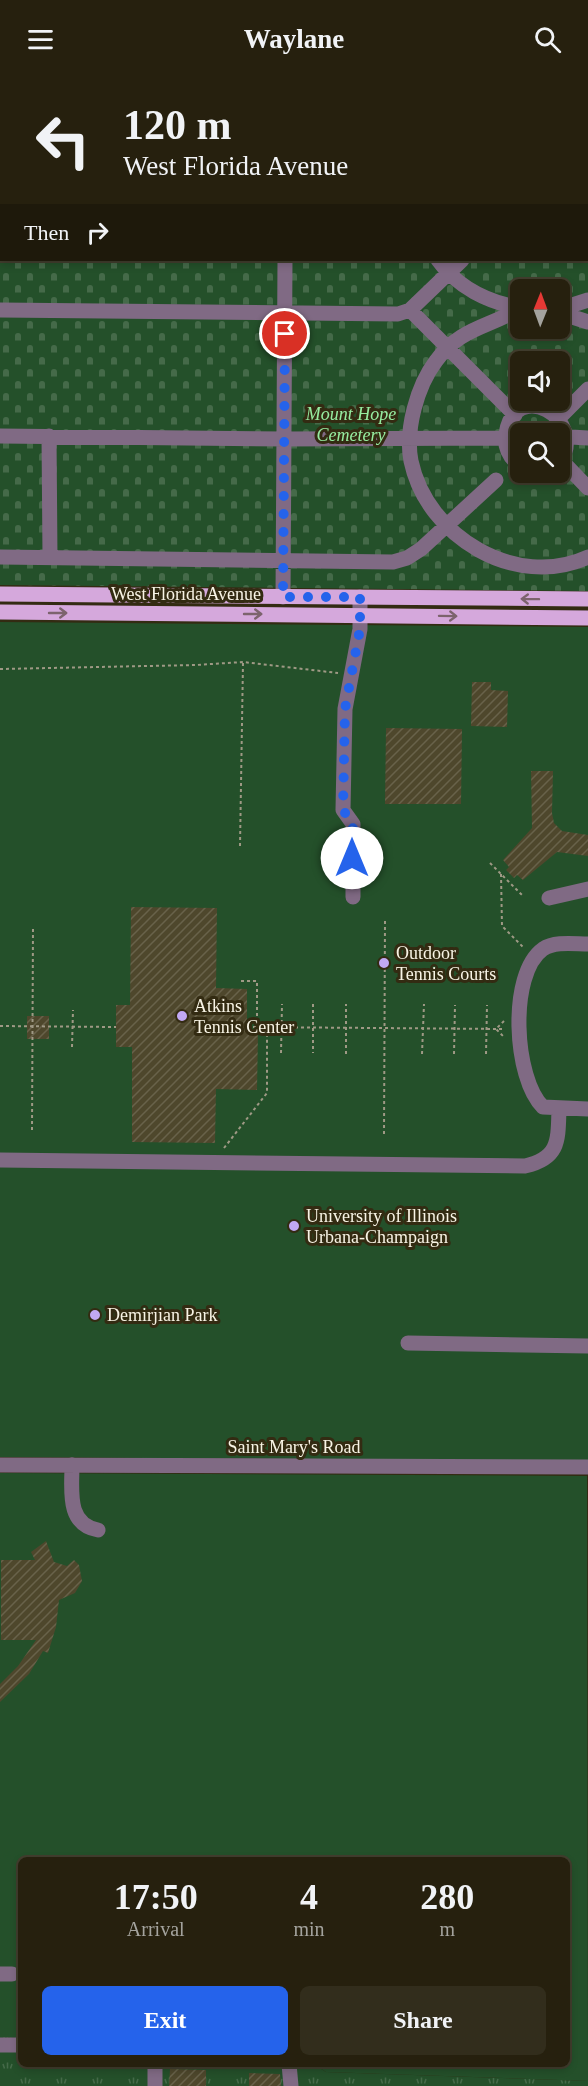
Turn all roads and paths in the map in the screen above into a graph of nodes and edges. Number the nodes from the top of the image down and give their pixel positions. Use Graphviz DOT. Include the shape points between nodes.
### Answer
graph roads {
  1 [pos="285,261"];
  2 [pos="439,261"];
  3 [pos="461,261"];
  4 [pos="448,273"];
  5 [pos="588,300"];
  6 [pos="510,305"];
  7 [pos="570,307"];
  8 [pos="0,310"];
  9 [pos="410,310"];
  10 [pos="510,312"];
  11 [pos="285,313"];
  12 [pos="570,315"];
  13 [pos="588,322"];
  14 [pos="448,348"];
  15 [pos="588,389"];
  16 [pos="515,415"];
  17 [pos="561,415"];
  18 [pos="0,436"];
  19 [pos="49,436"];
  20 [pos="571,437"];
  21 [pos="505,438"];
  22 [pos="588,438"];
  23 [pos="285,439"];
  24 [pos="409,439"];
  25 [pos="570,442"];
  26 [pos="510,452"];
  27 [pos="570,471"];
  28 [pos="496,480"];
  29 [pos="588,488"];
  30 [pos="447,526"];
  31 [pos="0,557"];
  32 [pos="50,557"];
  33 [pos="588,557"];
  34 [pos="284,560"];
  35 [pos="0,594"];
  36 [pos="283,597"];
  37 [pos="360,597"];
  38 [pos="588,599"];
  39 [pos="0,612"];
  40 [pos="360,615"];
  41 [pos="588,618"];
  42 [pos="243,662"];
  43 [pos="0,669"];
  44 [pos="351,675"];
  45 [pos="240,846"];
  46 [pos="490,863"];
  47 [pos="501,874"];
  48 [pos="588,889"];
  49 [pos="522,895"];
  50 [pos="353,897"];
  51 [pos="549,898"];
  52 [pos="385,921"];
  53 [pos="33,927"];
  54 [pos="588,944"];
  55 [pos="526,951"];
  56 [pos="241,981"];
  57 [pos="282,1004"];
  58 [pos="313,1004"];
  59 [pos="346,1004"];
  60 [pos="424,1004"];
  61 [pos="455,1005"];
  62 [pos="487,1005"];
  63 [pos="73,1010"];
  64 [pos="514,1023"];
  65 [pos="0,1026"];
  66 [pos="33,1027"];
  67 [pos="72,1027"];
  68 [pos="116,1027"];
  69 [pos="247,1027"];
  70 [pos="257,1027"];
  71 [pos="267,1027"];
  72 [pos="282,1027"];
  73 [pos="313,1028"];
  74 [pos="346,1028"];
  75 [pos="385,1028"];
  76 [pos="423,1028"];
  77 [pos="455,1029"];
  78 [pos="486,1029"];
  79 [pos="496,1029"];
  80 [pos="509,1042"];
  81 [pos="72,1047"];
  82 [pos="281,1053"];
  83 [pos="314,1053"];
  84 [pos="346,1054"];
  85 [pos="422,1054"];
  86 [pos="454,1054"];
  87 [pos="486,1054"];
  88 [pos="559,1108"];
  89 [pos="588,1110"];
  90 [pos="32,1130"];
  91 [pos="384,1134"];
  92 [pos="0,1160"];
  93 [pos="213,1162"];
  94 [pos="408,1343"];
  95 [pos="588,1346"];
  96 [pos="0,1465"];
  97 [pos="72,1465"];
  98 [pos="588,1467"];
  99 [pos="98,1530"];
  100 [pos="0,2045"];
  101 [pos="18,2045"];
  102 [pos="155,2067"];
  103 [pos="289,2067"];
  104 [pos="155,2086"];
  105 [pos="291,2086"];
  1 -- 11 [label="street"];
  2 -- 4 [label="street"];
  3 -- 4 [label="street"];
  4 -- 6 [label="street" via="474,292"];
  4 -- 9 [label="street"];
  5 -- 7 [label="street"];
  8 -- 11 [label="street"];
  9 -- 11 [label="street" via="398,314"];
  9 -- 14 [label="street"];
  10 -- 14 [label="street" via="485,323"];
  11 -- 23 [label="street"];
  12 -- 13 [label="street"];
  14 -- 16 [label="street"];
  14 -- 24 [label="street" via="428,374"];
  15 -- 17 [label="street"];
  16 -- 17 [label="street" via="542,405"];
  16 -- 21 [label="street"];
  17 -- 20 [label="street" via="568,423"];
  18 -- 19 [label="street"];
  19 -- 23 [label="street"];
  19 -- 32 [label="street"];
  20 -- 22 [label="street"];
  20 -- 25 [label="street"];
  21 -- 24 [label="street"];
  21 -- 26 [label="street"];
  23 -- 24 [label="street"];
  23 -- 34 [label="street"];
  24 -- 30 [label="street" via="415,477"];
  27 -- 29 [label="street"];
  28 -- 30 [label="street"];
  30 -- 33 [label="street" via="488,556 510,564 549,568"];
  30 -- 34 [label="street" via="421,549 393,562"];
  31 -- 32 [label="street"];
  32 -- 34 [label="street"];
  34 -- 36 [label="street"];
  35 -- 36 [label="main road, West Florida Avenue"];
  36 -- 37 [label="main road, West Florida Avenue"];
  38 -- 37 [label="main road, West Florida Avenue, one-way"];
  37 -- 40 [label="street"];
  39 -- 40 [label="main road, West Florida Avenue, one-way"];
  40 -- 41 [label="main road, West Florida Avenue, one-way"];
  40 -- 44 [label="street"];
  42 -- 43 [label="path"];
  42 -- 44 [label="path"];
  42 -- 45 [label="path"];
  44 -- 50 [label="street" via="345,709 343,810 353,824"];
  46 -- 47 [label="path"];
  47 -- 49 [label="path"];
  47 -- 55 [label="path" via="502,926"];
  48 -- 51 [label="street"];
  52 -- 75 [label="path"];
  53 -- 66 [label="path"];
  54 -- 64 [label="street" via="546,947 535,956"];
  56 -- 70 [label="path" via="257,981"];
  57 -- 72 [label="path"];
  58 -- 73 [label="path"];
  59 -- 74 [label="path"];
  60 -- 76 [label="path"];
  61 -- 77 [label="path"];
  62 -- 78 [label="path"];
  63 -- 67 [label="path"];
  64 -- 79 [label="path"];
  64 -- 79 [label="path"];
  64 -- 88 [label="street" via="531,1091 543,1107"];
  65 -- 66 [label="path"];
  66 -- 67 [label="path"];
  66 -- 90 [label="path"];
  67 -- 68 [label="path"];
  67 -- 81 [label="path"];
  69 -- 70 [label="path"];
  70 -- 71 [label="path"];
  71 -- 72 [label="path"];
  71 -- 93 [label="path" via="267,1094"];
  72 -- 73 [label="path"];
  72 -- 82 [label="path"];
  73 -- 74 [label="path"];
  73 -- 83 [label="path"];
  74 -- 75 [label="path"];
  74 -- 84 [label="path"];
  75 -- 76 [label="path"];
  75 -- 91 [label="path"];
  76 -- 77 [label="path"];
  76 -- 85 [label="path"];
  77 -- 78 [label="path"];
  77 -- 86 [label="path"];
  78 -- 79 [label="path"];
  78 -- 87 [label="path"];
  79 -- 80 [label="path"];
  88 -- 89 [label="street"];
  88 -- 93 [label="street" via="553,1153 540,1163 525,1166"];
  92 -- 93 [label="street"];
  94 -- 95 [label="street"];
  96 -- 97 [label="street, Saint Mary's Road"];
  97 -- 98 [label="street, Saint Mary's Road"];
  97 -- 99 [label="street" via="72,1506 78,1519"];
  100 -- 101 [label="street"];
  102 -- 104 [label="street"];
  103 -- 105 [label="street"];
}
